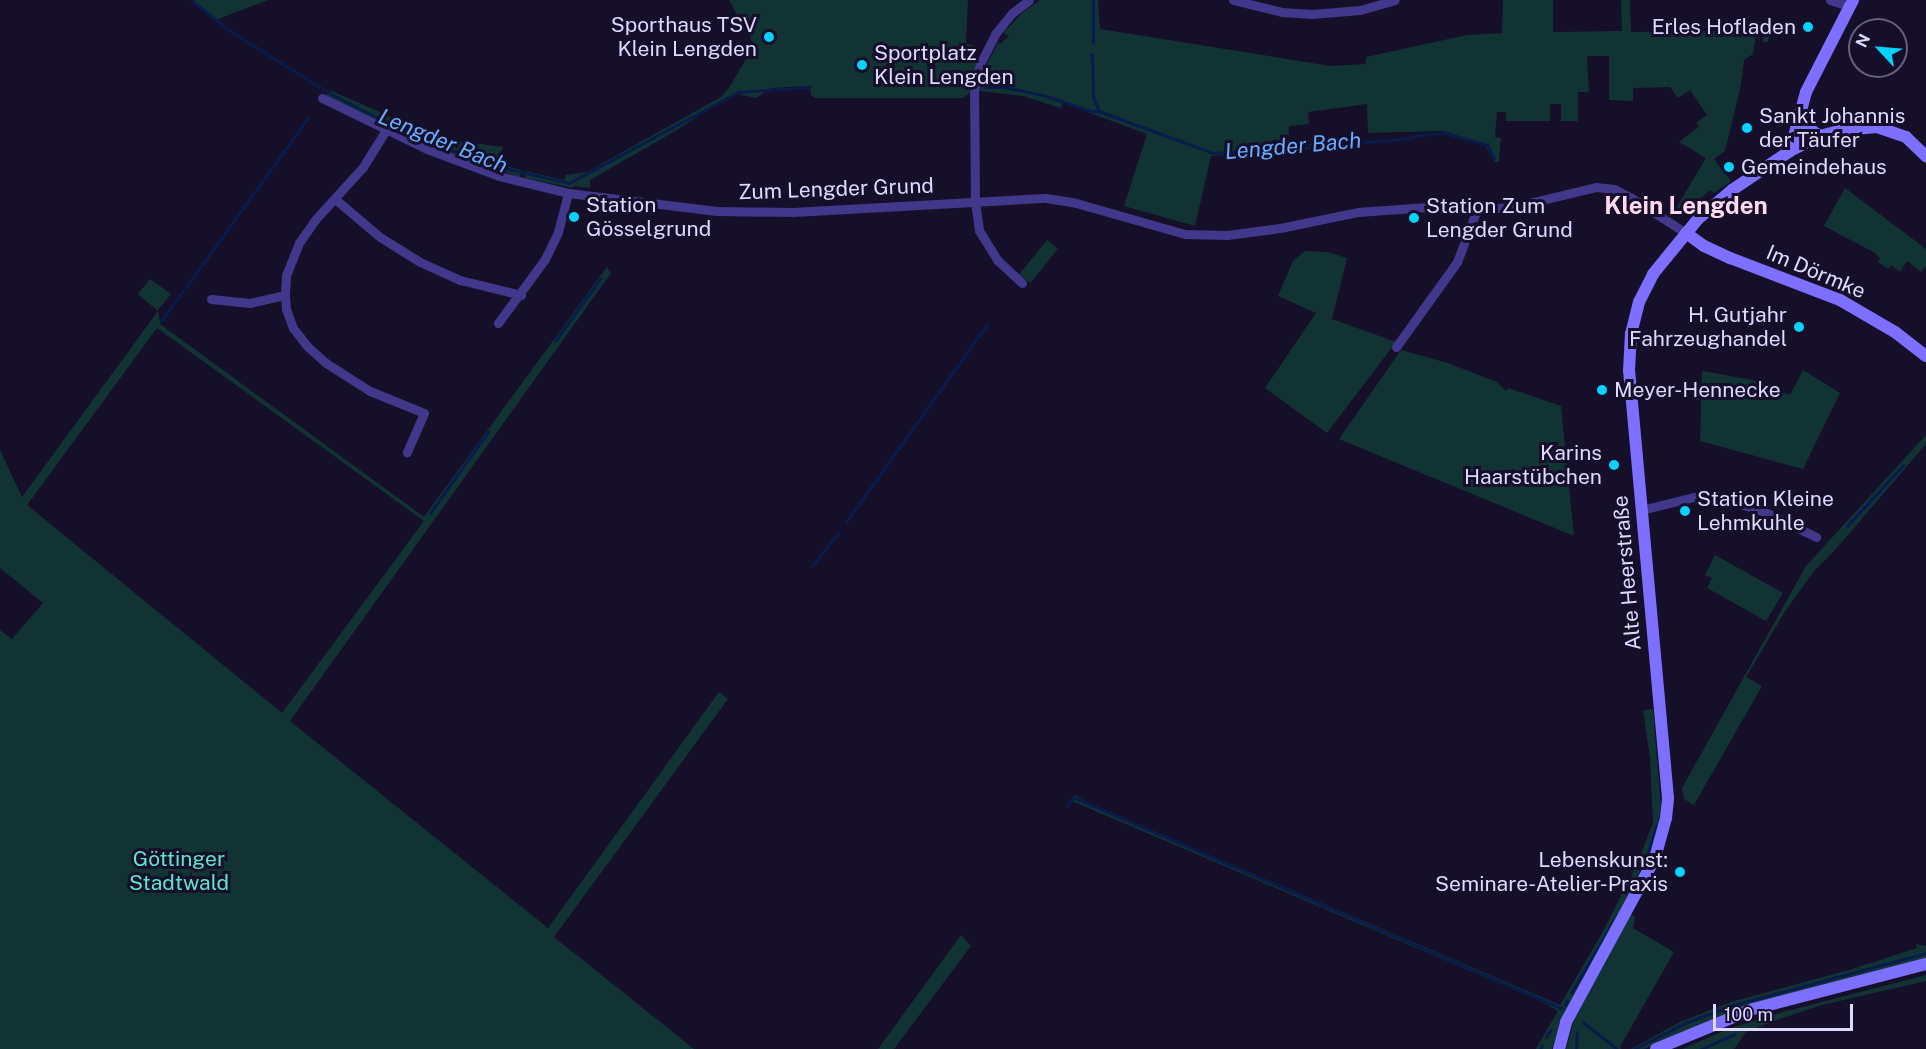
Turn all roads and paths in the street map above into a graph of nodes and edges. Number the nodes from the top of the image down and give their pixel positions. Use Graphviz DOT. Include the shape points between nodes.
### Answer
graph roads {
  1 [pos="1009,0"];
  2 [pos="1029,0"];
  3 [pos="1233,0"];
  4 [pos="1395,0"];
  5 [pos="1830,0"];
  6 [pos="1851,3"];
  7 [pos="1016,10"];
  8 [pos="322,98"];
  9 [pos="1799,114"];
  10 [pos="386,130"];
  11 [pos="1820,136"];
  12 [pos="1790,151"];
  13 [pos="1926,156"];
  14 [pos="568,193"];
  15 [pos="335,199"];
  16 [pos="975,201"];
  17 [pos="1477,209"];
  18 [pos="1686,233"];
  19 [pos="1022,283"];
  20 [pos="521,295"];
  21 [pos="285,296"];
  22 [pos="211,299"];
  23 [pos="498,323"];
  24 [pos="1396,347"];
  25 [pos="1926,356"];
  26 [pos="407,452"];
  27 [pos="1641,510"];
  28 [pos="1816,537"];
  29 [pos="1926,964"];
  30 [pos="1559,1049"];
  31 [pos="1656,1049"];
  1 -- 7 [label="street"];
  2 -- 7 [label="street"];
  3 -- 4 [label="street" via="1268,10 1312,14 1360,10"];
  5 -- 6 [label="street"];
  6 -- 9 [label="main road"];
  7 -- 16 [label="street" via="995,34 975,81"];
  8 -- 10 [label="street, Zum Lengder Grund"];
  9 -- 11 [label="main road" via="1808,128"];
  9 -- 12 [label="main road"];
  10 -- 14 [label="street, Zum Lengder Grund" via="489,173"];
  10 -- 15 [label="street" via="363,167"];
  11 -- 12 [label="main road, Alte Heerstraße"];
  11 -- 13 [label="main road, Alte Heerstraße" via="1862,127 1887,129 1906,137"];
  12 -- 18 [label="main road, Alte Heerstraße" via="1732,190"];
  14 -- 16 [label="street, Zum Lengder Grund" via="742,212"];
  14 -- 20 [label="street" via="552,246"];
  15 -- 20 [label="street" via="372,231 420,262 471,284"];
  15 -- 21 [label="street" via="298,243 287,270"];
  16 -- 17 [label="street, Zum Lengder Grund" via="1026,198 1076,203 1202,235 1280,228 1369,211"];
  16 -- 19 [label="street" via="985,243"];
  17 -- 18 [label="street, Zum Lengder Grund" via="1512,207 1575,190 1605,187 1630,197"];
  17 -- 24 [label="street" via="1457,262"];
  18 -- 25 [label="main road, Im Dörmke" via="1730,258 1840,300 1895,332"];
  18 -- 27 [label="main road, Alte Heerstraße" via="1653,274 1631,333 1629,380"];
  20 -- 23 [label="street"];
  21 -- 22 [label="street" via="250,303"];
  21 -- 26 [label="street" via="293,328 326,363 370,391 424,413"];
  27 -- 28 [label="street" via="1694,497 1725,499 1765,512"];
  27 -- 30 [label="main road, Alte Heerstraße" via="1668,798 1664,830 1658,852 1566,1022"];
  29 -- 31 [label="main road" via="1753,1009"];
}
